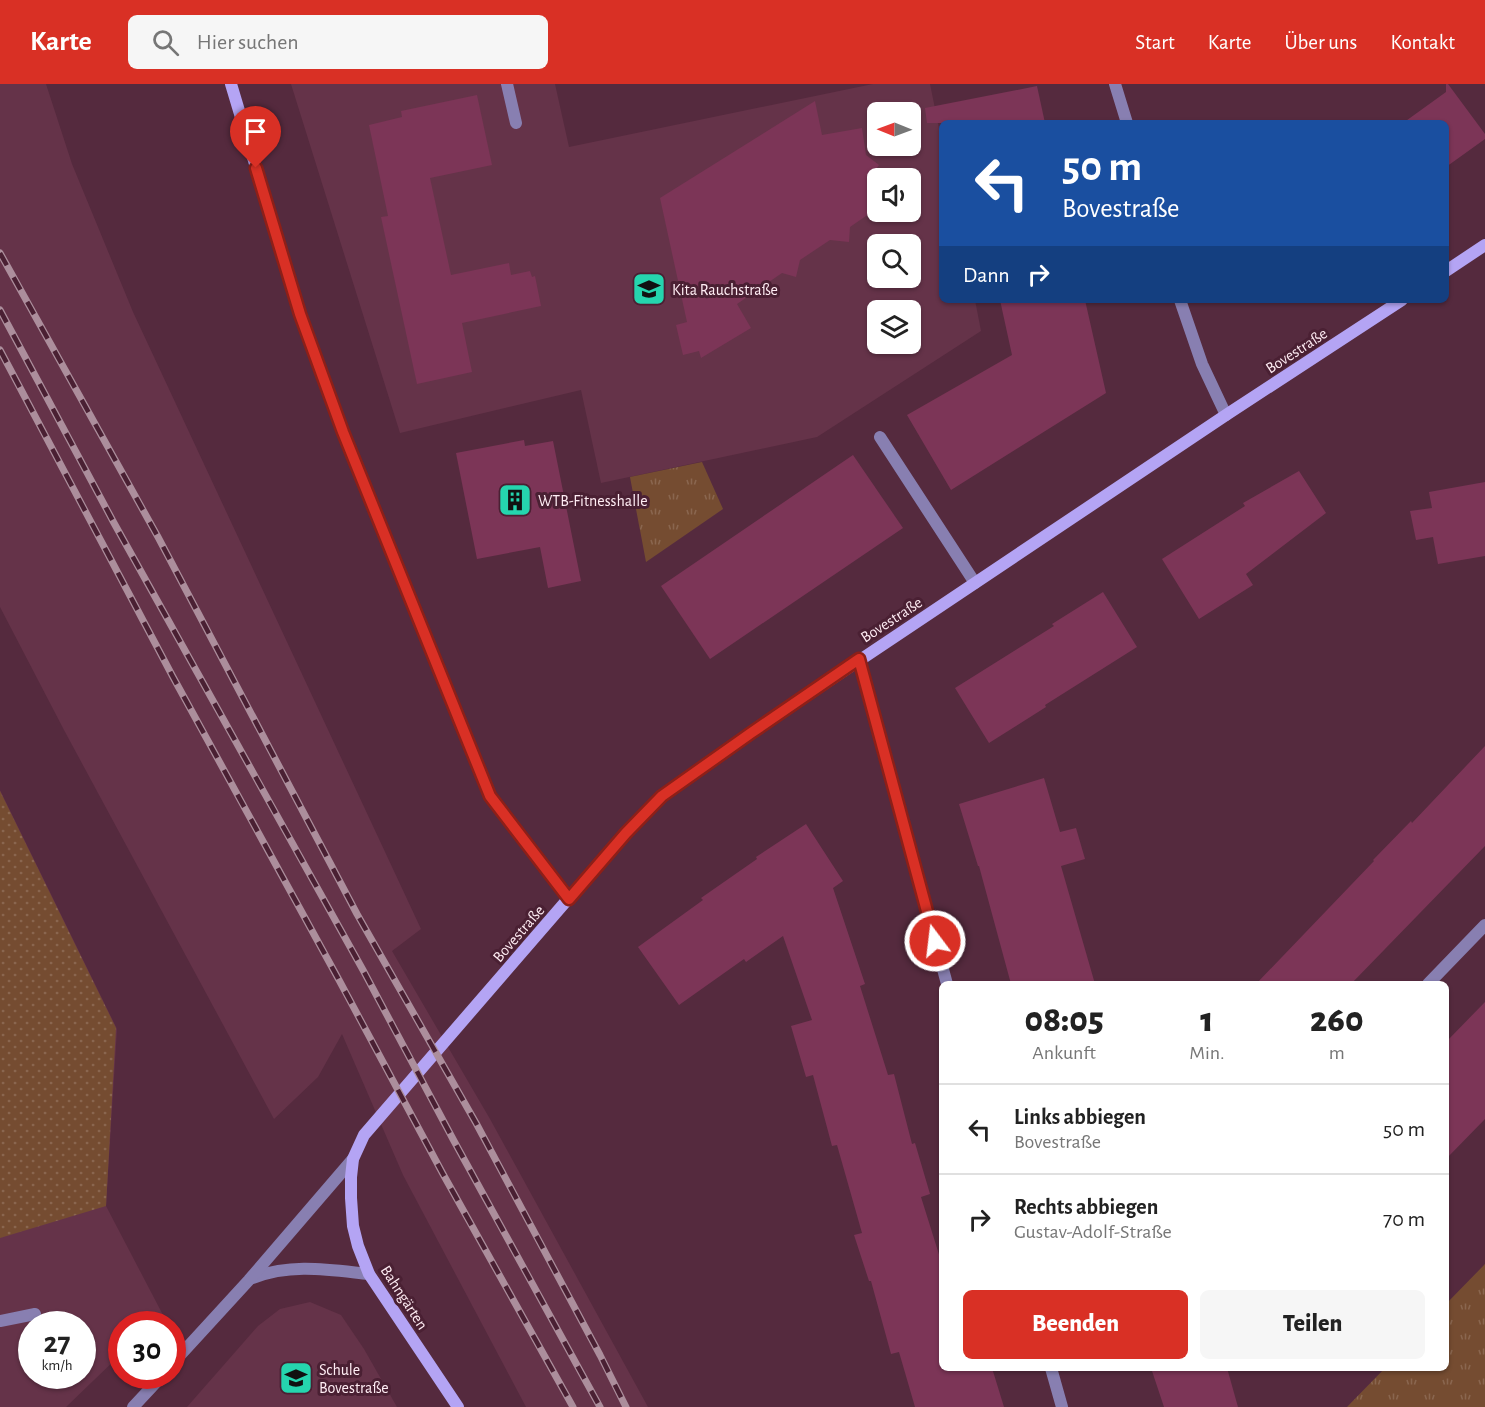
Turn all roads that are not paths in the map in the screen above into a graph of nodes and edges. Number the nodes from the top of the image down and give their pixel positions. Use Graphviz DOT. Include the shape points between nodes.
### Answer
graph roads {
  1 [pos="231,84"];
  2 [pos="507,84"];
  3 [pos="1115,84"];
  4 [pos="1126,120"];
  5 [pos="516,123"];
  6 [pos="1485,246"];
  7 [pos="1449,269"];
  8 [pos="1181,303"];
  9 [pos="1397,303"];
  10 [pos="1226,415"];
  11 [pos="880,437"];
  12 [pos="975,583"];
  13 [pos="859,659"];
  14 [pos="569,899"];
  15 [pos="1485,925"];
  16 [pos="946,981"];
  17 [pos="1431,981"];
  18 [pos="353,1159"];
  19 [pos="369,1274"];
  20 [pos="249,1280"];
  21 [pos="18,1317"];
  22 [pos="0,1321"];
  23 [pos="186,1349"];
  24 [pos="1052,1371"];
  25 [pos="150,1389"];
  26 [pos="133,1407"];
  27 [pos="458,1407"];
  28 [pos="1062,1407"];
  1 -- 14 [label="main road" via="300,314 327,389 490,796"];
  2 -- 5 [label="street"];
  3 -- 4 [label="street"];
  6 -- 7 [label="main road"];
  8 -- 10 [label="street" via="1202,364"];
  9 -- 10 [label="main road, Bovestraße"];
  10 -- 12 [label="main road, Bovestraße"];
  11 -- 12 [label="street"];
  12 -- 13 [label="main road, Bovestraße"];
  13 -- 14 [label="main road, Bovestraße" via="662,796"];
  13 -- 16 [label="street"];
  14 -- 18 [label="main road, Bovestraße" via="364,1135"];
  15 -- 17 [label="street"];
  18 -- 19 [label="main road, Bahngärten" via="353,1226"];
  18 -- 20 [label="street, Bovestraße"];
  19 -- 20 [label="street, Bovestraße" via="283,1270"];
  19 -- 27 [label="main road, Bahngärten"];
  20 -- 23 [label="street, Bovestraße"];
  21 -- 22 [label="street"];
  24 -- 28 [label="street"];
  25 -- 26 [label="street"];
}
